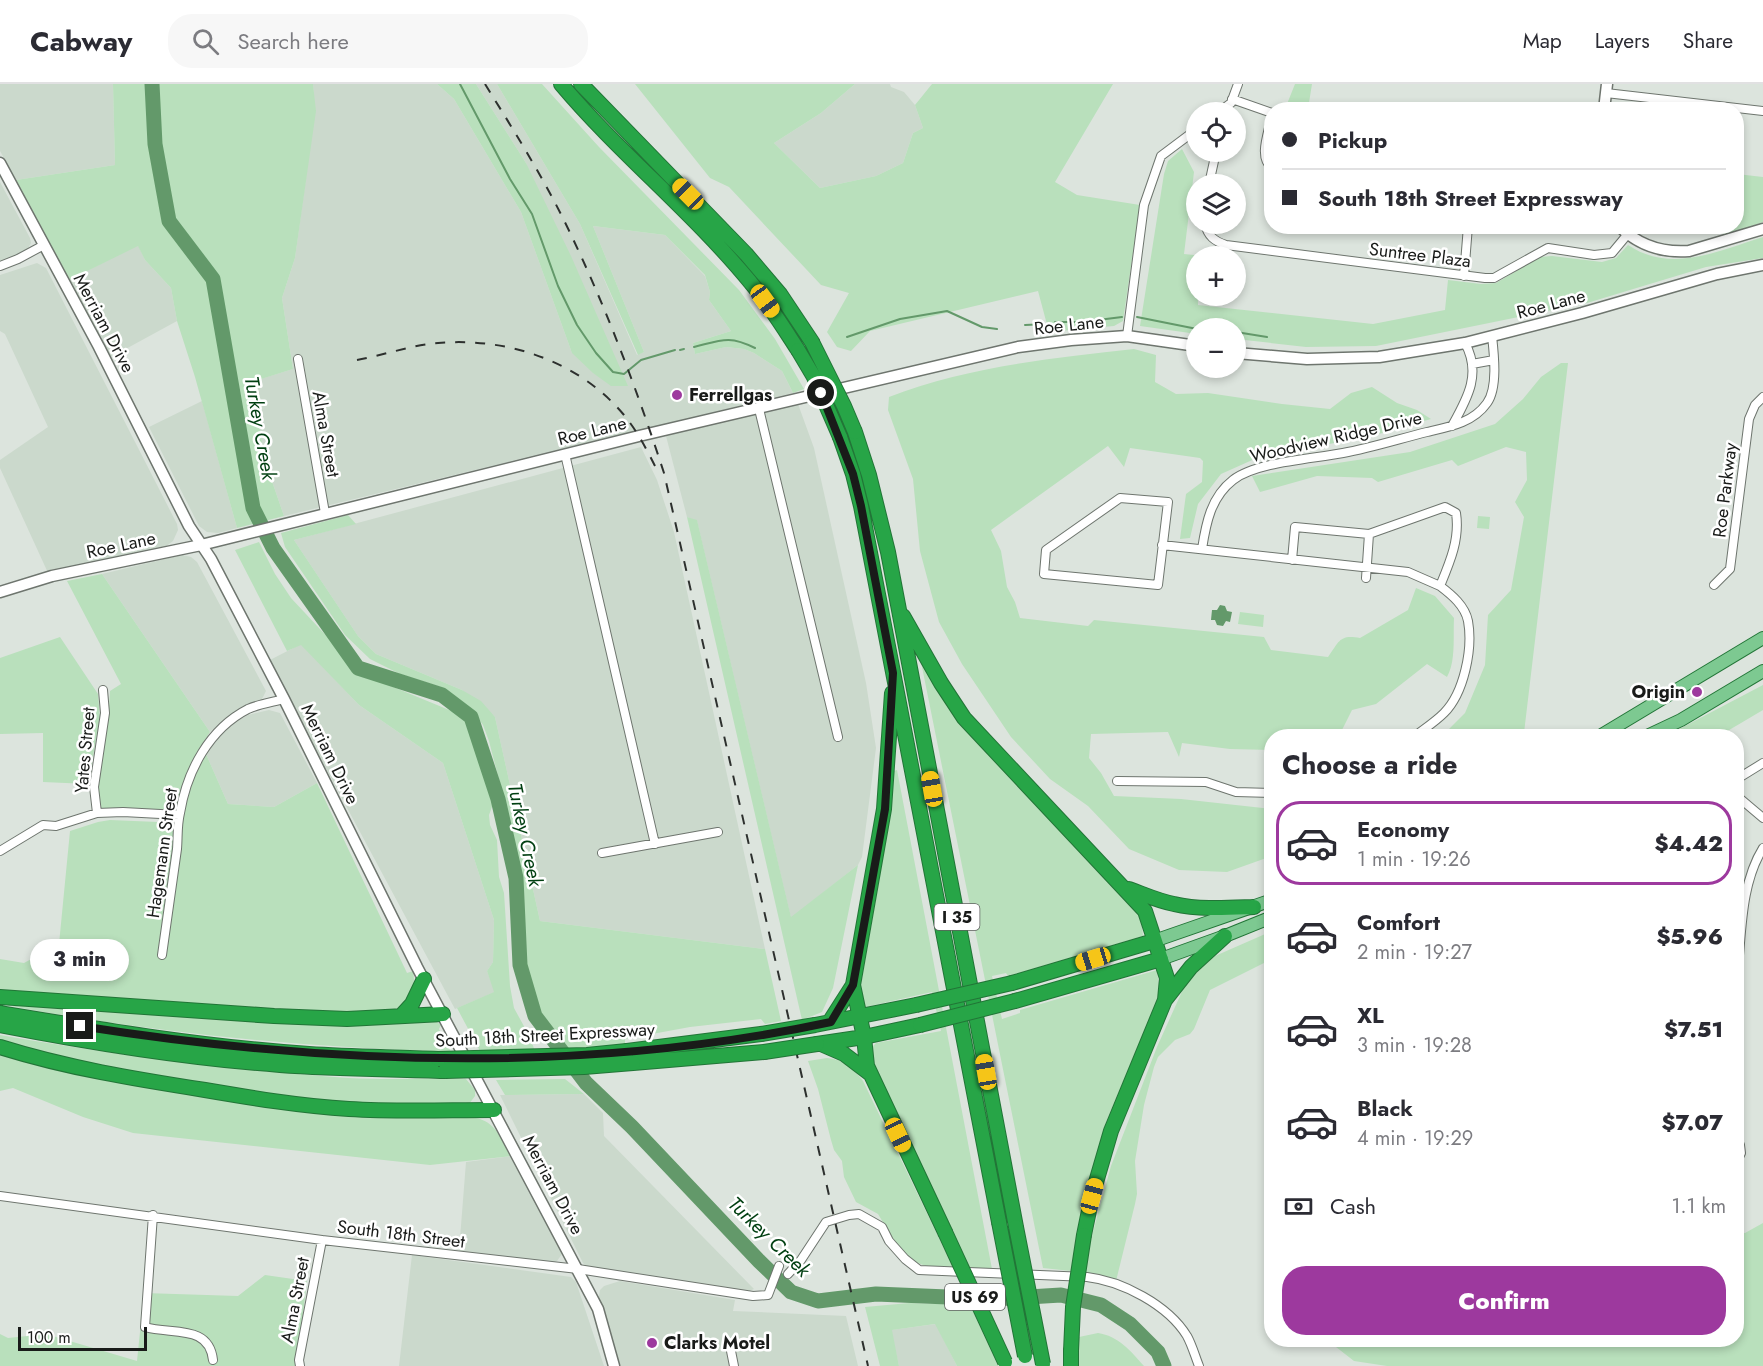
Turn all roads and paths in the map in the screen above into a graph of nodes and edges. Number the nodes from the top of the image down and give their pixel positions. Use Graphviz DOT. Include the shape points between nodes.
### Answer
graph roads {
  1 [pos="561,84"];
  2 [pos="581,84"];
  3 [pos="1238,84"];
  4 [pos="1607,88"];
  5 [pos="1232,101"];
  6 [pos="1702,102"];
  7 [pos="1744,108"];
  8 [pos="1264,111"];
  9 [pos="1763,111"];
  10 [pos="1186,137"];
  11 [pos="0,163"];
  12 [pos="1763,229"];
  13 [pos="1209,234"];
  14 [pos="1467,234"];
  15 [pos="1622,234"];
  16 [pos="1628,234"];
  17 [pos="44,245"];
  18 [pos="1763,265"];
  19 [pos="0,266"];
  20 [pos="1464,276"];
  21 [pos="1127,336"];
  22 [pos="1492,336"];
  23 [pos="1465,343"];
  24 [pos="1186,344"];
  25 [pos="1246,354"];
  26 [pos="298,359"];
  27 [pos="1494,360"];
  28 [pos="1472,364"];
  29 [pos="1763,397"];
  30 [pos="759,409"];
  31 [pos="1452,426"];
  32 [pos="565,454"];
  33 [pos="325,513"];
  34 [pos="1369,534"];
  35 [pos="201,545"];
  36 [pos="1162,545"];
  37 [pos="1202,549"];
  38 [pos="1292,560"];
  39 [pos="1368,569"];
  40 [pos="1366,578"];
  41 [pos="1714,585"];
  42 [pos="1440,586"];
  43 [pos="0,592"];
  44 [pos="898,607"];
  45 [pos="1763,638"];
  46 [pos="1763,670"];
  47 [pos="893,673"];
  48 [pos="103,690"];
  49 [pos="284,699"];
  50 [pos="1424,729"];
  51 [pos="1612,729"];
  52 [pos="1662,729"];
  53 [pos="838,737"];
  54 [pos="1763,763"];
  55 [pos="1744,775"];
  56 [pos="1117,782"];
  57 [pos="1264,793"];
  58 [pos="1744,802"];
  59 [pos="97,813"];
  60 [pos="179,815"];
  61 [pos="1763,818"];
  62 [pos="718,832"];
  63 [pos="655,844"];
  64 [pos="1763,848"];
  65 [pos="0,851"];
  66 [pos="602,853"];
  67 [pos="1124,888"];
  68 [pos="1744,897"];
  69 [pos="1264,903"];
  70 [pos="1254,907"];
  71 [pos="1264,920"];
  72 [pos="1225,936"];
  73 [pos="1154,941"];
  74 [pos="162,955"];
  75 [pos="1161,959"];
  76 [pos="424,979"];
  77 [pos="853,985"];
  78 [pos="0,997"];
  79 [pos="1165,1000"];
  80 [pos="0,1013"];
  81 [pos="443,1014"];
  82 [pos="401,1016"];
  83 [pos="858,1016"];
  84 [pos="831,1022"];
  85 [pos="0,1025"];
  86 [pos="864,1037"];
  87 [pos="819,1044"];
  88 [pos="0,1047"];
  89 [pos="630,1057"];
  90 [pos="441,1065"];
  91 [pos="870,1074"];
  92 [pos="494,1110"];
  93 [pos="0,1196"];
  94 [pos="153,1215"];
  95 [pos="322,1240"];
  96 [pos="779,1266"];
  97 [pos="578,1269"];
  98 [pos="788,1274"];
  99 [pos="731,1351"];
  100 [pos="213,1360"];
  101 [pos="1026,1361"];
  102 [pos="1006,1364"];
  103 [pos="1043,1365"];
  104 [pos="300,1366"];
  105 [pos="614,1366"];
  106 [pos="734,1366"];
  107 [pos="1071,1366"];
  108 [pos="1199,1366"];
  1 -- 47 [label="highway, I 35, bridge" via="733,262 759,292 798,350 824,398 853,474"];
  2 -- 44 [label="highway, I 35, bridge" via="746,254 780,294 812,342 855,432 879,515"];
  3 -- 5 [label="street"];
  4 -- 6 [label="street"];
  5 -- 8 [label="street"];
  7 -- 9 [label="street"];
  10 -- 21 [label="street" via="1161,156 1144,206"];
  11 -- 17 [label="street, Merriam Drive"];
  12 -- 16 [label="street" via="1682,252 1652,248"];
  13 -- 20 [label="street, Suntree Plaza" via="1214,241 1226,245"];
  14 -- 20 [label="street"];
  15 -- 20 [label="street, Suntree Plaza" via="1612,253 1548,248 1494,278"];
  17 -- 19 [label="street"];
  17 -- 35 [label="street, Merriam Drive"];
  18 -- 22 [label="street, Roe Lane"];
  21 -- 24 [label="street, Roe Lane"];
  21 -- 30 [label="street, Roe Lane" via="1018,347"];
  22 -- 23 [label="street, Roe Lane"];
  22 -- 27 [label="street, Woodview Ridge Drive"];
  23 -- 25 [label="street, Roe Lane" via="1378,357 1307,359"];
  23 -- 28 [label="street"];
  26 -- 33 [label="street, Alma Street"];
  27 -- 28 [label="street"];
  27 -- 31 [label="street, Woodview Ridge Drive" via="1489,402 1473,418"];
  28 -- 31 [label="street" via="1470,394"];
  29 -- 41 [label="street, Roe Parkway" via="1749,419 1730,569"];
  30 -- 32 [label="street, Roe Lane"];
  30 -- 53 [label="street"];
  31 -- 37 [label="street, Woodview Ridge Drive" via="1346,453 1248,471 1222,491 1211,508"];
  32 -- 33 [label="street, Roe Lane"];
  32 -- 63 [label="street"];
  33 -- 35 [label="street, Roe Lane"];
  34 -- 38 [label="street" via="1295,527"];
  34 -- 39 [label="street"];
  34 -- 42 [label="street" via="1445,507 1456,513 1454,552"];
  35 -- 43 [label="street, Roe Lane" via="52,576"];
  35 -- 49 [label="street, Merriam Drive"];
  36 -- 36 [label="street" via="1168,502 1120,498 1047,550 1044,574 1158,585"];
  36 -- 37 [label="street"];
  37 -- 38 [label="street"];
  38 -- 39 [label="street"];
  39 -- 40 [label="street"];
  39 -- 42 [label="street" via="1408,572"];
  42 -- 50 [label="street" via="1456,598 1468,620 1469,647 1465,678 1446,712"];
  44 -- 67 [label="highway" via="964,718"];
  44 -- 103 [label="highway, I 35, bridge"];
  45 -- 51 [label="main road"];
  46 -- 52 [label="main road"];
  47 -- 77 [label="highway" via="885,809"];
  47 -- 101 [label="highway, I 35, bridge"];
  48 -- 59 [label="street, Yates Street" via="105,713 94,787"];
  49 -- 60 [label="street, Hagemann Street" via="249,708 208,742 194,764"];
  49 -- 76 [label="street, Merriam Drive"];
  54 -- 55 [label="street"];
  56 -- 57 [label="street" via="1206,782 1236,792"];
  58 -- 61 [label="street"];
  59 -- 60 [label="street"];
  59 -- 65 [label="street" via="56,826 44,825"];
  60 -- 74 [label="street, Hagemann Street"];
  62 -- 63 [label="street"];
  63 -- 66 [label="street"];
  64 -- 68 [label="street"];
  67 -- 70 [label="highway" via="1189,907"];
  67 -- 73 [label="highway" via="1145,911"];
  69 -- 70 [label="main road"];
  70 -- 73 [label="main road"];
  71 -- 72 [label="main road"];
  72 -- 75 [label="main road"];
  72 -- 79 [label="highway" via="1191,967"];
  73 -- 75 [label="highway"];
  73 -- 83 [label="highway, South 18th Street Expressway, bridge" via="1012,983"];
  75 -- 79 [label="highway" via="1167,978"];
  75 -- 86 [label="highway, South 18th Street Expressway, bridge" via="1015,1001"];
  76 -- 81 [label="street, Merriam Drive"];
  76 -- 82 [label="highway" via="412,1004"];
  77 -- 83 [label="highway"];
  77 -- 84 [label="highway"];
  78 -- 82 [label="highway" via="274,1016"];
  79 -- 107 [label="highway, bridge" via="1111,1131 1092,1196 1073,1307"];
  80 -- 90 [label="highway, South 18th Street Expressway" via="219,1045"];
  81 -- 82 [label="highway"];
  81 -- 92 [label="street, Merriam Drive"];
  83 -- 84 [label="highway, South 18th Street Expressway"];
  83 -- 86 [label="highway"];
  84 -- 89 [label="highway, South 18th Street Expressway, bridge"];
  85 -- 90 [label="highway, South 18th Street Expressway" via="201,1057 281,1065"];
  86 -- 87 [label="highway, South 18th Street Expressway"];
  86 -- 91 [label="highway"];
  87 -- 89 [label="highway, South 18th Street Expressway, bridge" via="764,1052"];
  87 -- 91 [label="highway, US 69" via="844,1054"];
  88 -- 92 [label="highway" via="93,1071 289,1103 420,1112"];
  89 -- 90 [label="highway, South 18th Street Expressway, bridge" via="587,1055"];
  91 -- 102 [label="highway, US 69, bridge"];
  92 -- 97 [label="street, Merriam Drive"];
  93 -- 94 [label="street, South 18th Street"];
  94 -- 95 [label="street, South 18th Street"];
  94 -- 100 [label="street" via="145,1327 200,1336 208,1343"];
  95 -- 97 [label="street, South 18th Street"];
  95 -- 104 [label="street, Alma Street"];
  96 -- 97 [label="street, South 18th Street" via="768,1295 753,1296"];
  97 -- 105 [label="street, Merriam Drive" via="598,1309"];
  98 -- 108 [label="street" via="826,1222 859,1215 882,1227 889,1241 919,1270 1093,1278 1114,1283 1165,1312 1185,1332"];
  99 -- 106 [label="street"];
}
